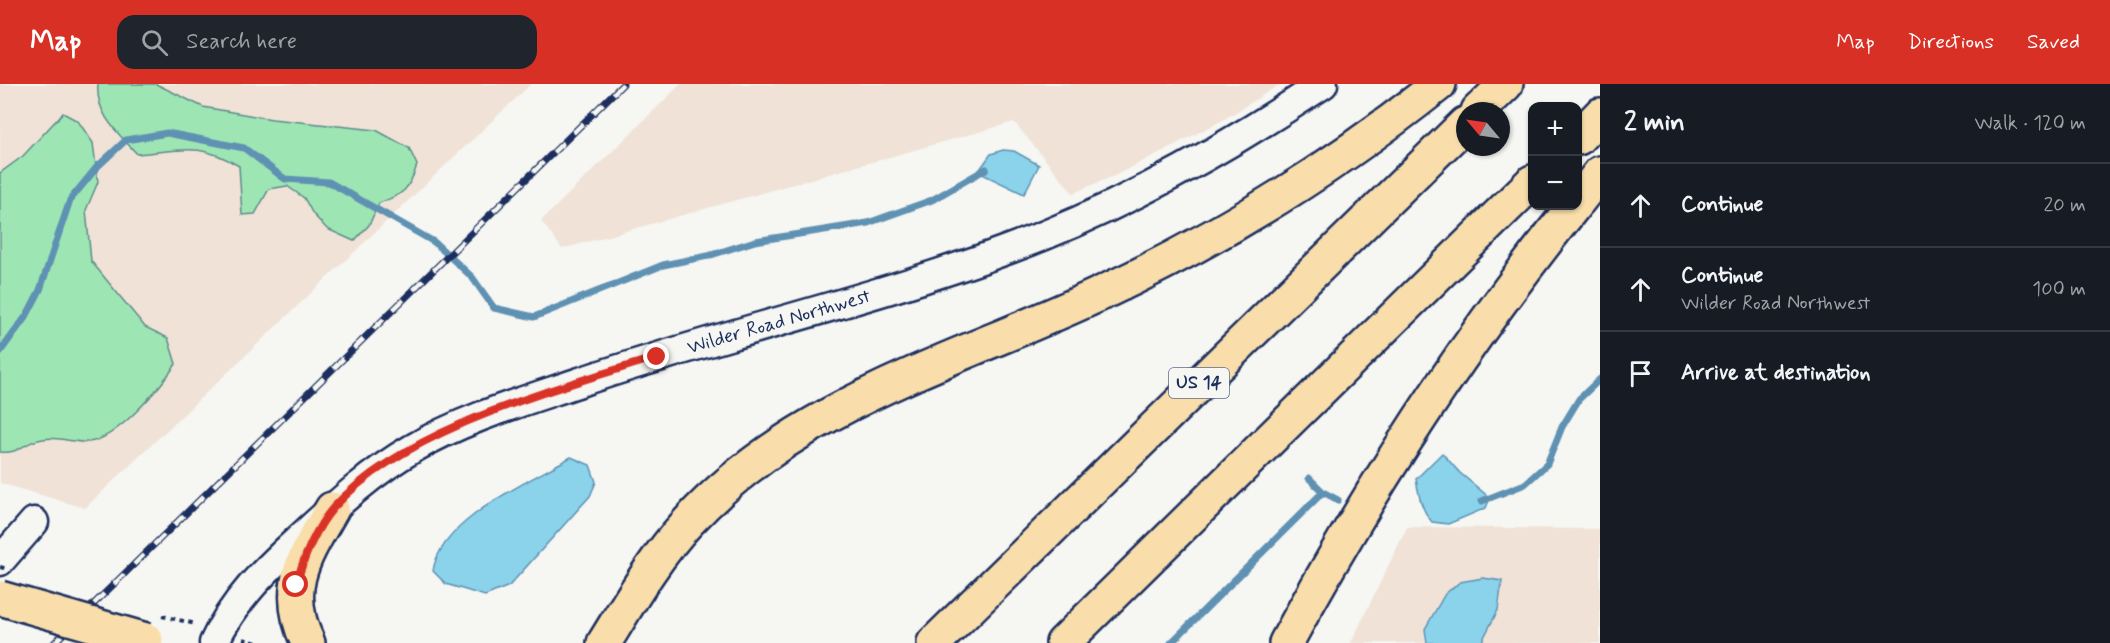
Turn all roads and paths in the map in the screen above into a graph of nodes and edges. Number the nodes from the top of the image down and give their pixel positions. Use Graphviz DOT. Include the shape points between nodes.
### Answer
graph roads {
  1 [pos="1323,84"];
  2 [pos="1438,84"];
  3 [pos="1506,84"];
  4 [pos="1487,102"];
  5 [pos="1600,115"];
  6 [pos="1456,133"];
  7 [pos="1582,134"];
  8 [pos="1600,173"];
  9 [pos="1528,187"];
  10 [pos="1582,196"];
  11 [pos="1571,210"];
  12 [pos="332,509"];
  13 [pos="34,522"];
  14 [pos="0,561"];
  15 [pos="0,598"];
  16 [pos="151,641"];
  17 [pos="214,643"];
  18 [pos="308,643"];
  19 [pos="604,643"];
  20 [pos="934,643"];
  21 [pos="1063,643"];
  22 [pos="1286,643"];
  1 -- 12 [label="street, Wilder Road Northwest" via="1192,165 1067,225 913,282 657,357 468,421 406,453"];
  2 -- 19 [label="main road" via="1329,163 1204,242 1102,293 882,387 783,441 731,480 688,522 654,564"];
  3 -- 4 [label="main road"];
  5 -- 7 [label="main road"];
  6 -- 20 [label="main road, US 14"];
  8 -- 10 [label="main road"];
  9 -- 21 [label="main road"];
  11 -- 22 [label="main road" via="1511,287 1397,455"];
  12 -- 17 [label="street, Wilder Road Northwest" via="250,588"];
  12 -- 18 [label="main road" via="309,549 296,585 298,623"];
  13 -- 14 [label="street"];
  15 -- 16 [label="main road, bridge"];
}
